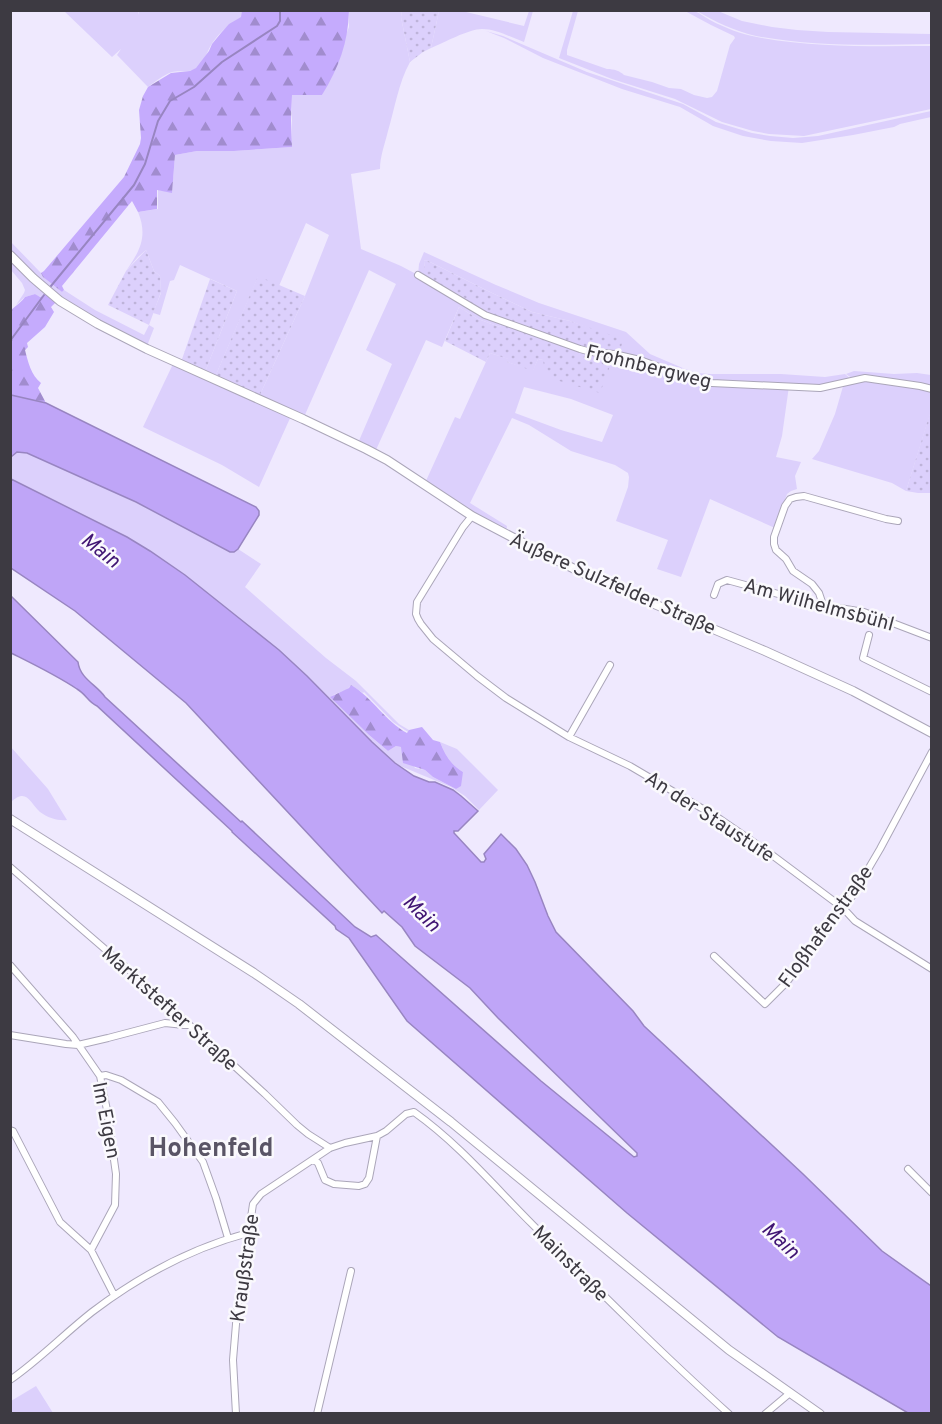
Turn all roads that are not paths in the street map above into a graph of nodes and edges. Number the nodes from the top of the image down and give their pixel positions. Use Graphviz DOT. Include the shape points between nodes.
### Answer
graph roads {
  1 [pos="10,255"];
  2 [pos="418,274"];
  3 [pos="932,389"];
  4 [pos="472,516"];
  5 [pos="898,520"];
  6 [pos="714,595"];
  7 [pos="823,605"];
  8 [pos="869,635"];
  9 [pos="932,638"];
  10 [pos="610,665"];
  11 [pos="932,692"];
  12 [pos="932,733"];
  13 [pos="569,737"];
  14 [pos="932,752"];
  15 [pos="10,819"];
  16 [pos="10,867"];
  17 [pos="843,908"];
  18 [pos="714,956"];
  19 [pos="10,965"];
  20 [pos="932,969"];
  21 [pos="189,1025"];
  22 [pos="10,1035"];
  23 [pos="78,1045"];
  24 [pos="100,1076"];
  25 [pos="414,1112"];
  26 [pos="10,1130"];
  27 [pos="377,1136"];
  28 [pos="330,1148"];
  29 [pos="314,1160"];
  30 [pos="908,1169"];
  31 [pos="932,1193"];
  32 [pos="248,1233"];
  33 [pos="228,1238"];
  34 [pos="91,1250"];
  35 [pos="351,1272"];
  36 [pos="114,1295"];
  37 [pos="10,1380"];
  38 [pos="790,1393"];
  39 [pos="236,1413"];
  40 [pos="317,1413"];
  41 [pos="729,1413"];
  42 [pos="765,1413"];
  43 [pos="820,1413"];
  1 -- 4 [label="main road, Äußere Sulzfelder Straße" via="60,301 98,324 387,460"];
  2 -- 3 [label="street, Frohnbergweg" via="495,319 580,349 640,360 701,381 820,388 865,378"];
  4 -- 12 [label="main road, Äußere Sulzfelder Straße" via="594,578 853,691"];
  4 -- 13 [label="street, An der Staustufe" via="420,596 418,619 433,639 484,682"];
  5 -- 7 [label="street" via="804,496 790,499 774,544 792,571 812,584"];
  6 -- 7 [label="street, Am Wilhelmsbühl" via="718,584 728,580"];
  7 -- 9 [label="street, Am Wilhelmsbühl" via="864,612"];
  8 -- 11 [label="street" via="863,658"];
  10 -- 13 [label="street"];
  13 -- 17 [label="street, An der Staustufe" via="630,766 720,819"];
  14 -- 17 [label="street, Floßhafenstraße"];
  15 -- 38 [label="main road" via="299,1004 729,1350"];
  16 -- 21 [label="street, Marktstefter Straße"];
  17 -- 18 [label="street, Floßhafenstraße" via="786,983 765,1004"];
  17 -- 20 [label="street, An der Staustufe" via="855,921"];
  19 -- 23 [label="street, Im Eigen"];
  21 -- 23 [label="street" via="165,1023"];
  21 -- 28 [label="street, Marktstefter Straße" via="297,1125"];
  22 -- 23 [label="street"];
  23 -- 24 [label="street, Im Eigen"];
  24 -- 33 [label="street" via="121,1080 158,1102 175,1123 203,1162"];
  24 -- 34 [label="street, Im Eigen" via="116,1174 115,1205"];
  25 -- 27 [label="street, Kraußstraße"];
  25 -- 41 [label="street, Mainstraße" via="469,1157 581,1273"];
  26 -- 34 [label="street" via="60,1222"];
  27 -- 28 [label="street, Kraußstraße"];
  27 -- 29 [label="street" via="365,1184 334,1184 325,1180"];
  28 -- 29 [label="street, Kraußstraße"];
  29 -- 32 [label="street, Kraußstraße" via="261,1194 253,1204"];
  30 -- 31 [label="street"];
  32 -- 33 [label="street"];
  32 -- 39 [label="street, Kraußstraße" via="233,1360"];
  33 -- 36 [label="street"];
  34 -- 36 [label="street"];
  35 -- 40 [label="street"];
  36 -- 37 [label="street"];
  38 -- 42 [label="street"];
  38 -- 43 [label="main road"];
}
